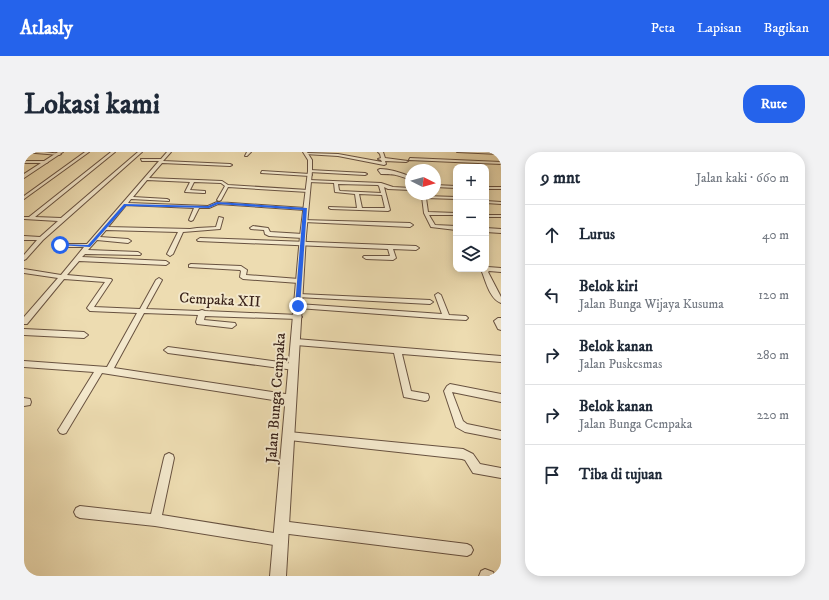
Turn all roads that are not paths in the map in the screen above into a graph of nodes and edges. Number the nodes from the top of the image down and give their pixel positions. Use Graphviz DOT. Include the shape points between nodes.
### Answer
graph roads {
  1 [pos="26,152"];
  2 [pos="33,152"];
  3 [pos="87,152"];
  4 [pos="113,152"];
  5 [pos="140,152"];
  6 [pos="169,152"];
  7 [pos="380,152"];
  8 [pos="459,152"];
  9 [pos="60,153"];
  10 [pos="306,153"];
  11 [pos="499,153"];
  12 [pos="147,155"];
  13 [pos="365,155"];
  14 [pos="142,160"];
  15 [pos="384,160"];
  16 [pos="162,161"];
  17 [pos="24,162"];
  18 [pos="46,162"];
  19 [pos="501,162"];
  20 [pos="138,163"];
  21 [pos="230,165"];
  22 [pos="262,172"];
  23 [pos="374,172"];
  24 [pos="365,174"];
  25 [pos="24,176"];
  26 [pos="405,176"];
  27 [pos="147,179"];
  28 [pos="309,180"];
  29 [pos="194,181"];
  30 [pos="209,181"];
  31 [pos="336,182"];
  32 [pos="226,183"];
  33 [pos="441,186"];
  34 [pos="453,187"];
  35 [pos="489,188"];
  36 [pos="501,188"];
  37 [pos="382,189"];
  38 [pos="405,189"];
  39 [pos="357,193"];
  40 [pos="24,198"];
  41 [pos="130,198"];
  42 [pos="441,199"];
  43 [pos="167,200"];
  44 [pos="219,200"];
  45 [pos="426,200"];
  46 [pos="453,200"];
  47 [pos="489,201"];
  48 [pos="501,202"];
  49 [pos="125,204"];
  50 [pos="197,207"];
  51 [pos="331,208"];
  52 [pos="305,209"];
  53 [pos="360,209"];
  54 [pos="429,213"];
  55 [pos="453,214"];
  56 [pos="489,216"];
  57 [pos="501,216"];
  58 [pos="24,218"];
  59 [pos="31,218"];
  60 [pos="221,218"];
  61 [pos="62,220"];
  62 [pos="191,220"];
  63 [pos="304,220"];
  64 [pos="410,225"];
  65 [pos="104,228"];
  66 [pos="253,228"];
  67 [pos="453,228"];
  68 [pos="489,230"];
  69 [pos="181,231"];
  70 [pos="501,231"];
  71 [pos="24,238"];
  72 [pos="96,238"];
  73 [pos="42,239"];
  74 [pos="200,240"];
  75 [pos="303,240"];
  76 [pos="128,241"];
  77 [pos="60,245"];
  78 [pos="89,246"];
  79 [pos="390,247"];
  80 [pos="416,248"];
  81 [pos="84,252"];
  82 [pos="138,254"];
  83 [pos="170,254"];
  84 [pos="366,257"];
  85 [pos="24,258"];
  86 [pos="78,259"];
  87 [pos="166,263"];
  88 [pos="191,266"];
  89 [pos="501,270"];
  90 [pos="24,271"];
  91 [pos="63,276"];
  92 [pos="159,280"];
  93 [pos="299,281"];
  94 [pos="438,295"];
  95 [pos="298,301"];
  96 [pos="501,301"];
  97 [pos="430,302"];
  98 [pos="141,311"];
  99 [pos="202,312"];
  100 [pos="298,317"];
  101 [pos="446,317"];
  102 [pos="464,318"];
  103 [pos="501,320"];
  104 [pos="24,322"];
  105 [pos="232,325"];
  106 [pos="501,327"];
  107 [pos="24,332"];
  108 [pos="84,334"];
  109 [pos="296,342"];
  110 [pos="168,350"];
  111 [pos="397,351"];
  112 [pos="501,359"];
  113 [pos="24,364"];
  114 [pos="294,367"];
  115 [pos="104,369"];
  116 [pos="425,397"];
  117 [pos="501,398"];
  118 [pos="292,399"];
  119 [pos="63,430"];
  120 [pos="501,435"];
  121 [pos="289,436"];
  122 [pos="169,458"];
  123 [pos="501,473"];
  124 [pos="80,512"];
  125 [pos="155,520"];
  126 [pos="281,527"];
  127 [pos="280,540"];
  128 [pos="467,550"];
  129 [pos="278,576"];
  1 -- 2 [label="street"];
  2 -- 9 [label="street"];
  3 -- 40 [label="street"];
  4 -- 59 [label="street"];
  5 -- 61 [label="street"];
  6 -- 16 [label="street"];
  7 -- 15 [label="street"];
  8 -- 11 [label="street"];
  9 -- 18 [label="street"];
  10 -- 15 [label="street" via="338,154 381,164 384,164"];
  10 -- 28 [label="street, Jalan Bunga Cempaka" via="310,160"];
  12 -- 14 [label="street"];
  13 -- 15 [label="street"];
  14 -- 16 [label="street"];
  14 -- 20 [label="street"];
  15 -- 19 [label="street"];
  16 -- 21 [label="street"];
  16 -- 27 [label="street"];
  17 -- 18 [label="street"];
  18 -- 25 [label="street"];
  22 -- 28 [label="street"];
  23 -- 26 [label="street" via="390,172"];
  24 -- 28 [label="street"];
  27 -- 29 [label="street"];
  27 -- 41 [label="street"];
  28 -- 31 [label="street"];
  28 -- 32 [label="street" via="247,185"];
  28 -- 52 [label="street, Jalan Bunga Cempaka"];
  29 -- 30 [label="street"];
  29 -- 30 [label="street" via="187,191 204,191"];
  30 -- 32 [label="street"];
  31 -- 37 [label="street"];
  31 -- 39 [label="street" via="337,191"];
  32 -- 44 [label="street"];
  33 -- 34 [label="street"];
  35 -- 36 [label="street"];
  37 -- 38 [label="street"];
  37 -- 39 [label="street"];
  37 -- 53 [label="street" via="388,210"];
  39 -- 53 [label="street"];
  41 -- 43 [label="street"];
  41 -- 49 [label="street"];
  42 -- 46 [label="street"];
  45 -- 54 [label="street"];
  47 -- 48 [label="street"];
  49 -- 50 [label="street"];
  49 -- 65 [label="street"];
  50 -- 52 [label="street" via="210,207 217,203"];
  50 -- 62 [label="street"];
  51 -- 53 [label="street"];
  52 -- 63 [label="street, Jalan Bunga Cempaka"];
  54 -- 55 [label="street"];
  54 -- 67 [label="street" via="433,226"];
  56 -- 57 [label="street"];
  58 -- 59 [label="street"];
  59 -- 61 [label="street"];
  60 -- 69 [label="street" via="216,229"];
  61 -- 73 [label="street"];
  63 -- 64 [label="street"];
  63 -- 75 [label="street, Jalan Bunga Cempaka"];
  65 -- 69 [label="street"];
  65 -- 72 [label="street"];
  66 -- 75 [label="street" via="266,229 269,234"];
  68 -- 70 [label="street"];
  69 -- 83 [label="street"];
  71 -- 73 [label="street"];
  72 -- 76 [label="street"];
  72 -- 78 [label="street"];
  73 -- 85 [label="street"];
  74 -- 75 [label="street"];
  75 -- 79 [label="street"];
  75 -- 93 [label="street, Jalan Bunga Cempaka"];
  77 -- 78 [label="street"];
  78 -- 81 [label="street"];
  79 -- 80 [label="street"];
  79 -- 84 [label="street" via="393,258"];
  81 -- 82 [label="street"];
  81 -- 86 [label="street"];
  86 -- 87 [label="street"];
  86 -- 91 [label="street"];
  88 -- 93 [label="street" via="241,268 244,270 243,277"];
  89 -- 96 [label="street" via="488,269 485,272"];
  90 -- 91 [label="street"];
  91 -- 98 [label="street, Cempaka XII" via="109,280 90,309"];
  91 -- 104 [label="street"];
  92 -- 98 [label="street"];
  93 -- 95 [label="street, Jalan Bunga Cempaka"];
  94 -- 101 [label="street"];
  95 -- 97 [label="street"];
  95 -- 100 [label="street, Jalan Bunga Cempaka"];
  95 -- 101 [label="street"];
  98 -- 99 [label="street, Cempaka XII"];
  98 -- 115 [label="street"];
  99 -- 100 [label="street, Cempaka XII"];
  99 -- 105 [label="street" via="200,322"];
  100 -- 109 [label="street, Jalan Bunga Cempaka"];
  101 -- 102 [label="street"];
  103 -- 106 [label="street" via="498,321"];
  107 -- 108 [label="street"];
  109 -- 111 [label="street"];
  109 -- 114 [label="street, Jalan Bunga Cempaka"];
  110 -- 114 [label="street"];
  111 -- 112 [label="street"];
  111 -- 116 [label="street" via="407,394"];
  113 -- 115 [label="street"];
  114 -- 118 [label="street, Jalan Bunga Cempaka"];
  115 -- 118 [label="street"];
  115 -- 119 [label="street"];
  117 -- 120 [label="street" via="454,388 448,391 459,424 465,428"];
  118 -- 121 [label="street, Jalan Bunga Cempaka"];
  121 -- 123 [label="street" via="463,454 469,457 477,469"];
  121 -- 126 [label="street, Jalan Bunga Cempaka"];
  122 -- 125 [label="street"];
  124 -- 125 [label="street"];
  125 -- 127 [label="street"];
  126 -- 127 [label="street, Jalan Bunga Cempaka"];
  126 -- 128 [label="street"];
  127 -- 129 [label="street, Jalan Bunga Cempaka"];
}
